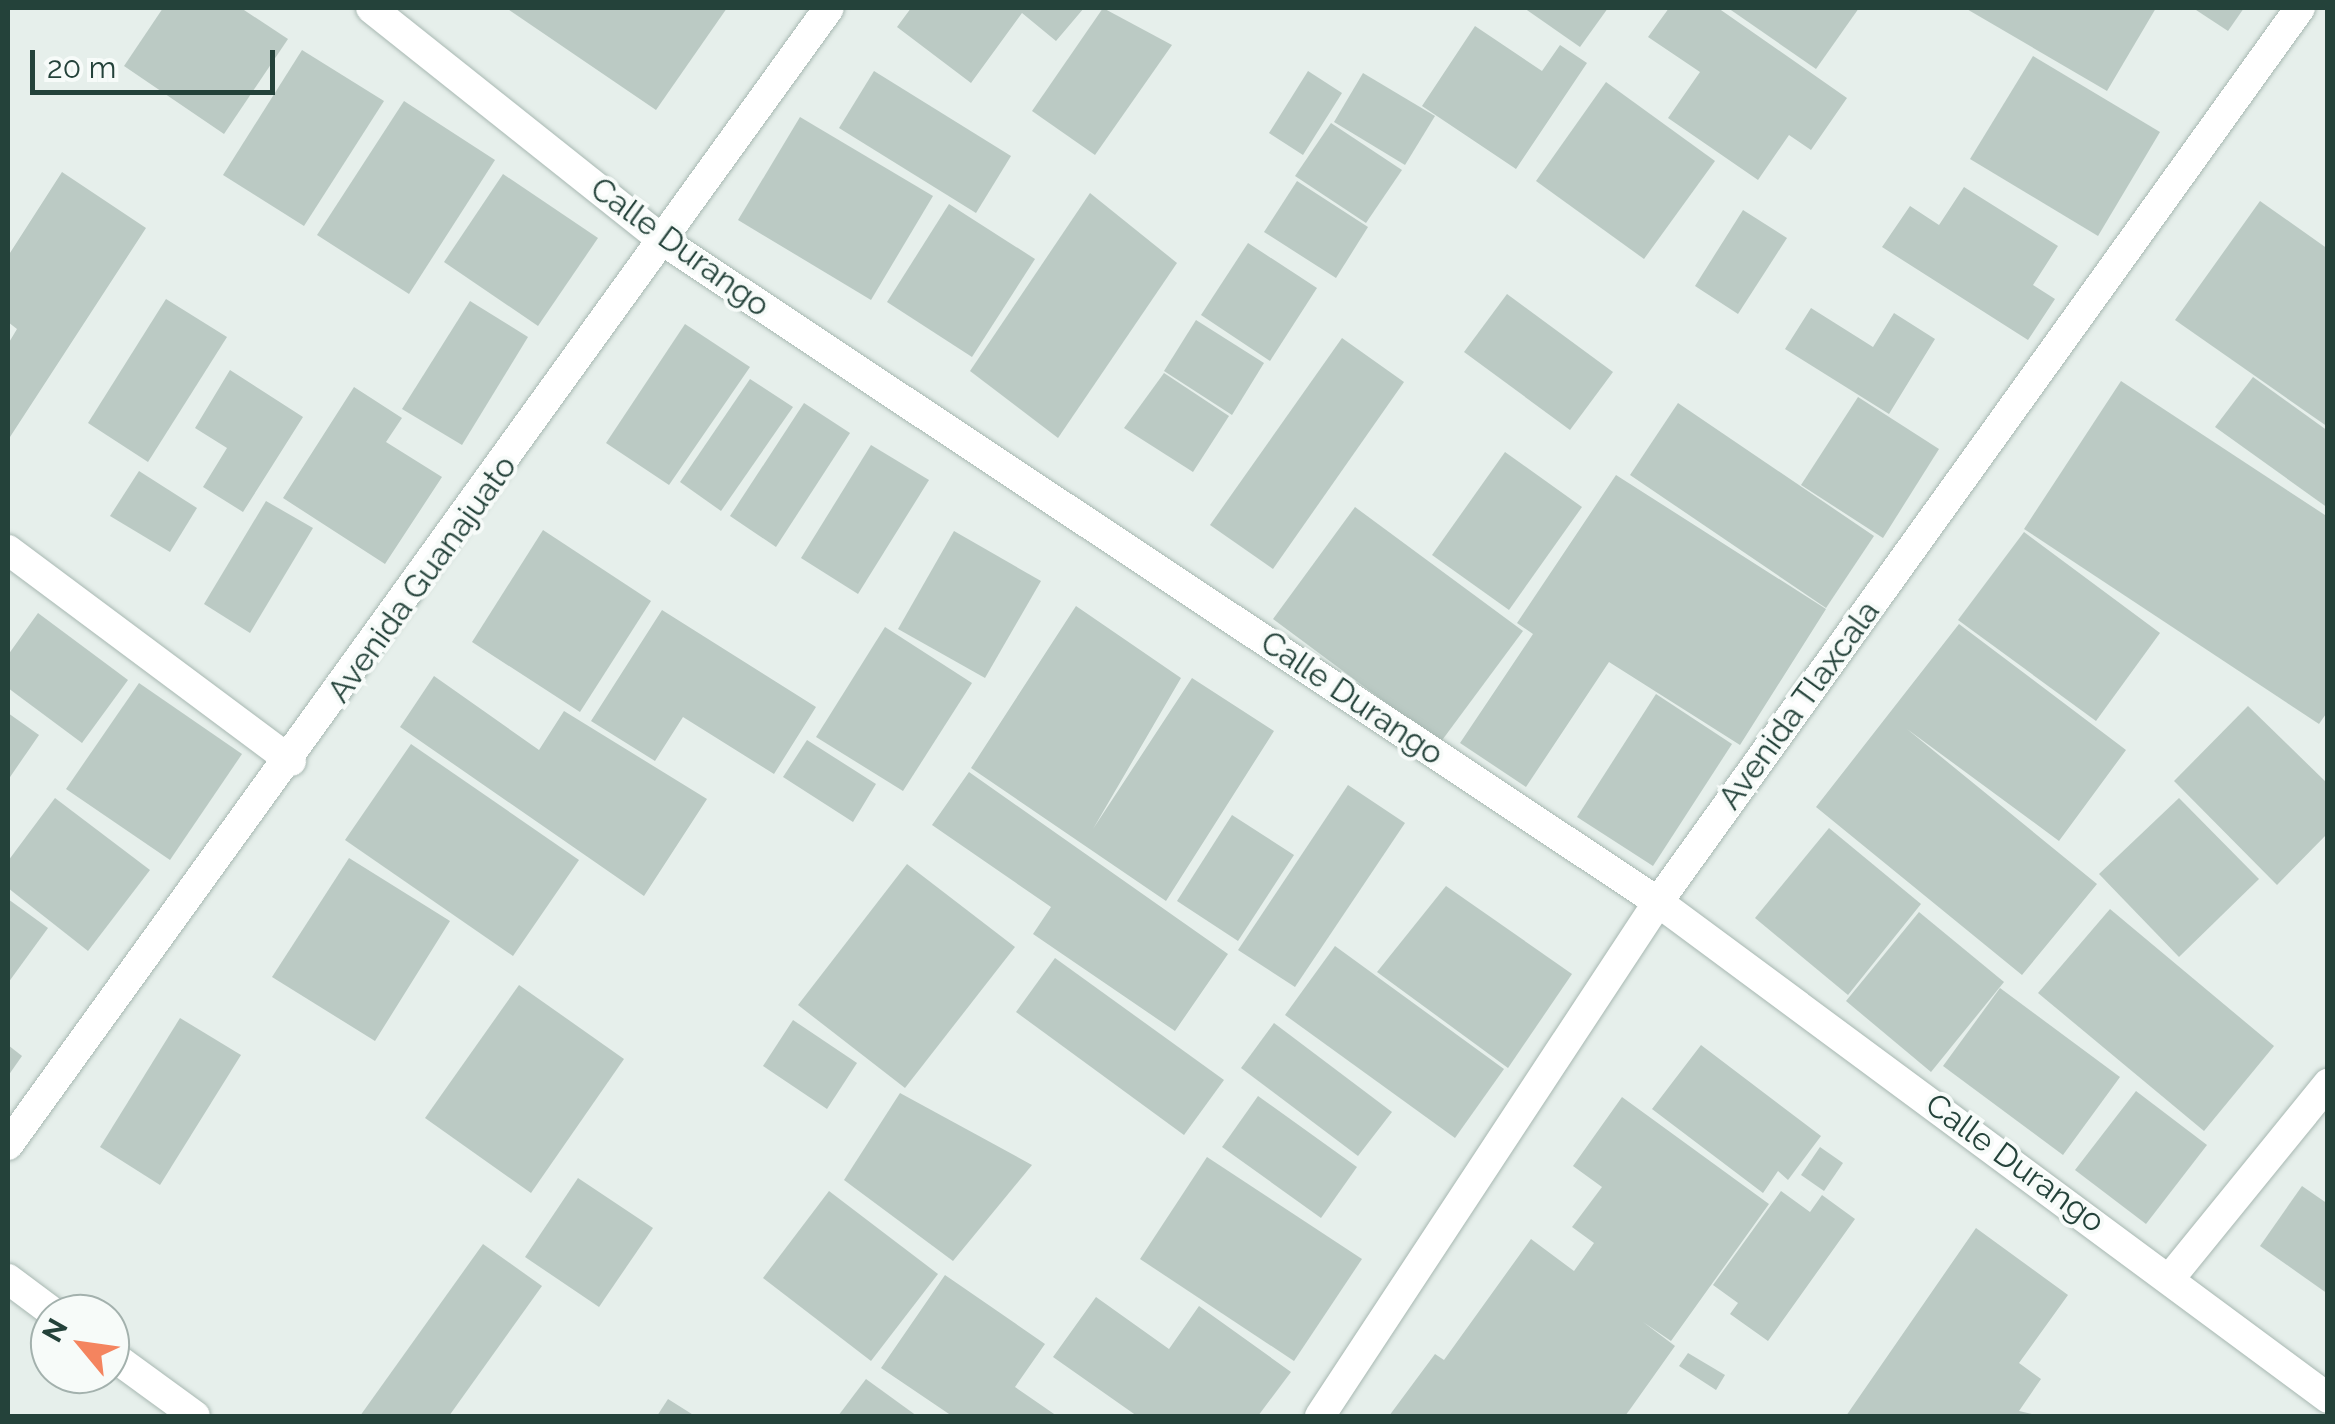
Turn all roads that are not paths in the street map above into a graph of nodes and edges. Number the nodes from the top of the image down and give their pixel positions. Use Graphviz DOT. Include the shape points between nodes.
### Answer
graph roads {
  1 [pos="371,8"];
  2 [pos="829,8"];
  3 [pos="2300,8"];
  4 [pos="666,242"];
  5 [pos="8,550"];
  6 [pos="291,761"];
  7 [pos="1658,902"];
  8 [pos="2328,1084"];
  9 [pos="8,1145"];
  10 [pos="2171,1277"];
  11 [pos="8,1279"];
  12 [pos="30,1295"];
  13 [pos="130,1369"];
  14 [pos="2328,1398"];
  15 [pos="195,1416"];
  16 [pos="1320,1416"];
  1 -- 4 [label="street, Calle Durango"];
  2 -- 4 [label="street, Avenida Guanajuato"];
  3 -- 7 [label="street, Avenida Tlaxcala"];
  4 -- 6 [label="street, Avenida Guanajuato"];
  4 -- 7 [label="street, Calle Durango"];
  5 -- 6 [label="street"];
  6 -- 9 [label="street, Avenida Guanajuato"];
  7 -- 10 [label="street, Calle Durango"];
  7 -- 16 [label="street, Avenida Tlaxcala"];
  8 -- 10 [label="street"];
  10 -- 14 [label="street, Calle Durango"];
  11 -- 12 [label="street"];
  13 -- 15 [label="street"];
}
